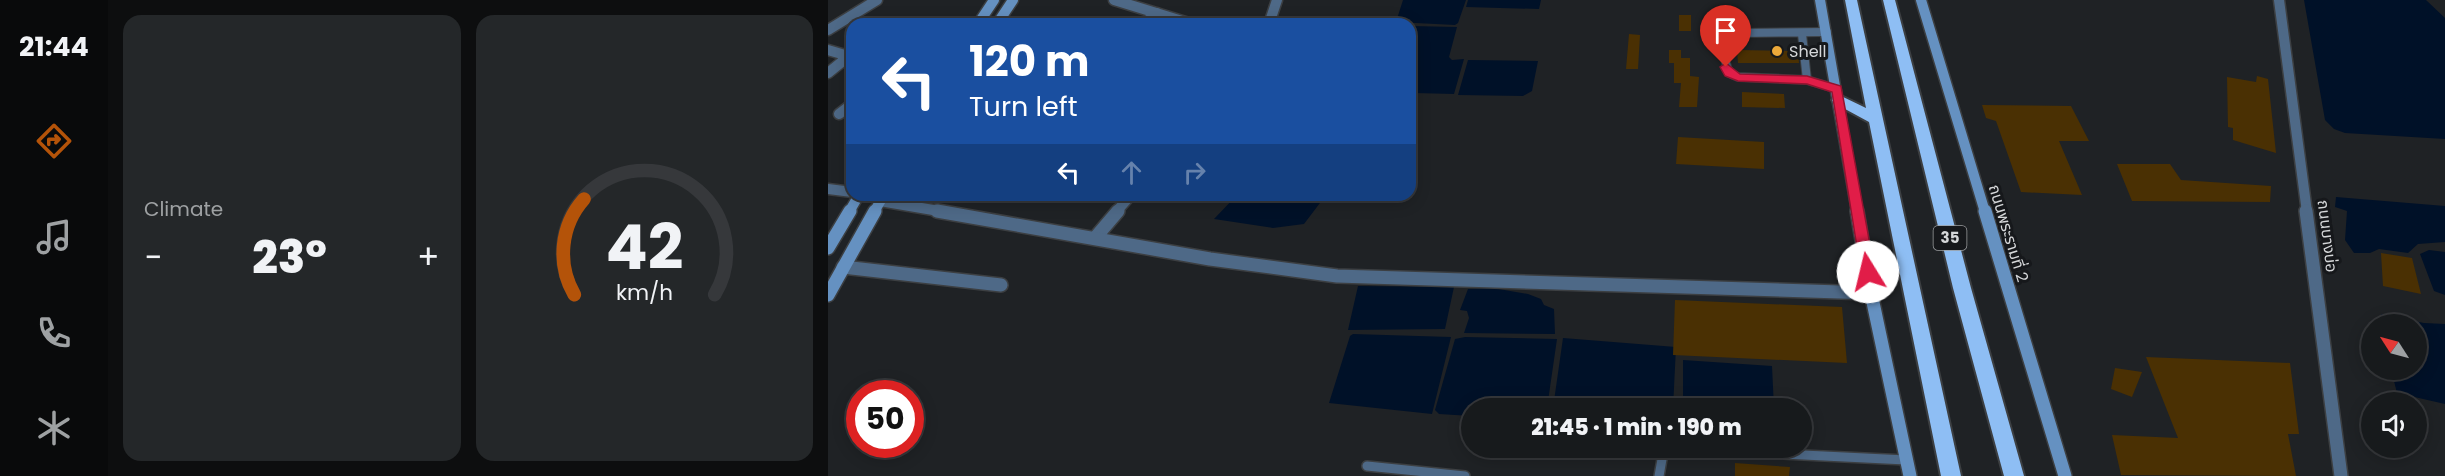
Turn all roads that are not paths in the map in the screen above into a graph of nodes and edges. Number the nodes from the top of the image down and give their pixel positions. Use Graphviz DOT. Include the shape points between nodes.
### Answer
graph roads {
  1 [pos="877,0"];
  2 [pos="994,0"];
  3 [pos="1013,0"];
  4 [pos="1114,0"];
  5 [pos="1277,0"];
  6 [pos="1820,0"];
  7 [pos="1851,0"];
  8 [pos="1890,0"];
  9 [pos="1921,0"];
  10 [pos="2279,0"];
  11 [pos="1157,13"];
  12 [pos="848,18"];
  13 [pos="982,18"];
  14 [pos="1001,18"];
  15 [pos="1151,18"];
  16 [pos="1173,18"];
  17 [pos="1271,18"];
  18 [pos="846,19"];
  19 [pos="828,30"];
  20 [pos="1827,32"];
  21 [pos="1802,34"];
  22 [pos="828,50"];
  23 [pos="846,55"];
  24 [pos="846,61"];
  25 [pos="828,74"];
  26 [pos="1807,80"];
  27 [pos="1838,95"];
  28 [pos="846,109"];
  29 [pos="839,114"];
  30 [pos="1877,120"];
  31 [pos="828,189"];
  32 [pos="846,191"];
  33 [pos="855,201"];
  34 [pos="880,201"];
  35 [pos="898,201"];
  36 [pos="1126,201"];
  37 [pos="1095,238"];
  38 [pos="828,248"];
  39 [pos="843,267"];
  40 [pos="1001,285"];
  41 [pos="1871,293"];
  42 [pos="828,295"];
  43 [pos="1906,460"];
  44 [pos="1367,466"];
  45 [pos="1465,476"];
  46 [pos="1659,476"];
  47 [pos="1910,476"];
  48 [pos="1951,476"];
  49 [pos="2014,476"];
  50 [pos="2065,476"];
  51 [pos="2341,476"];
  1 -- 12 [label="street"];
  2 -- 13 [label="main road"];
  3 -- 14 [label="main road"];
  4 -- 11 [label="street"];
  5 -- 17 [label="street"];
  6 -- 20 [label="main road"];
  7 -- 30 [label="highway"];
  8 -- 49 [label="highway, 35"];
  9 -- 50 [label="main road, ถนนพระรามที่ 2 / 35"];
  10 -- 51 [label="street, ถนนบางบ่อ"];
  11 -- 15 [label="street"];
  11 -- 16 [label="street"];
  18 -- 19 [label="street"];
  20 -- 21 [label="lane"];
  20 -- 27 [label="main road"];
  21 -- 26 [label="lane"];
  21 -- 26 [label="lane" via="1728,36 1724,44 1726,67 1729,74 1738,77"];
  22 -- 23 [label="street"];
  24 -- 25 [label="street"];
  26 -- 27 [label="lane"];
  27 -- 30 [label="highway"];
  27 -- 41 [label="main road"];
  28 -- 29 [label="street"];
  30 -- 48 [label="highway"];
  31 -- 32 [label="street"];
  33 -- 38 [label="main road"];
  34 -- 39 [label="main road"];
  35 -- 37 [label="street"];
  36 -- 37 [label="street"];
  37 -- 41 [label="street" via="1337,276"];
  39 -- 40 [label="street"];
  39 -- 42 [label="main road"];
  41 -- 43 [label="main road"];
  43 -- 46 [label="lane" via="1664,448"];
  43 -- 47 [label="main road"];
  44 -- 45 [label="lane"];
}
